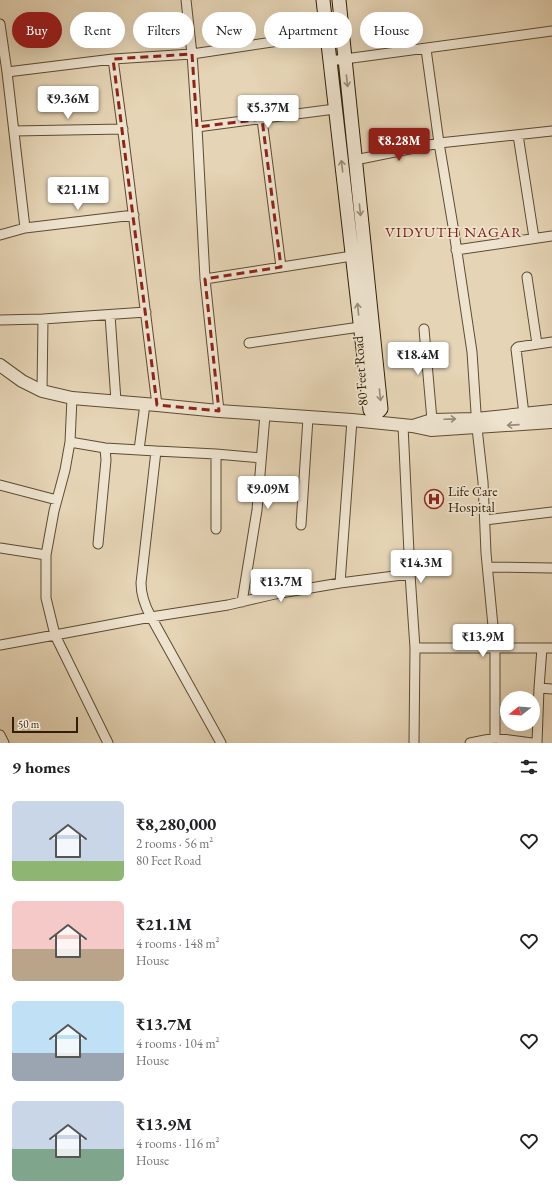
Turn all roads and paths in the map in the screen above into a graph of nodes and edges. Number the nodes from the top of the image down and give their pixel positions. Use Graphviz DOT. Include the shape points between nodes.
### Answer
graph roads {
  1 [pos="186,0"];
  2 [pos="323,0"];
  3 [pos="339,0"];
  4 [pos="324,12"];
  5 [pos="0,24"];
  6 [pos="552,30"];
  7 [pos="264,43"];
  8 [pos="328,48"];
  9 [pos="426,49"];
  10 [pos="192,54"];
  11 [pos="113,59"];
  12 [pos="345,59"];
  13 [pos="330,61"];
  14 [pos="7,72"];
  15 [pos="335,109"];
  16 [pos="262,119"];
  17 [pos="197,127"];
  18 [pos="123,129"];
  19 [pos="14,131"];
  20 [pos="552,131"];
  21 [pos="518,135"];
  22 [pos="439,143"];
  23 [pos="355,160"];
  24 [pos="134,215"];
  25 [pos="25,228"];
  26 [pos="0,235"];
  27 [pos="552,236"];
  28 [pos="534,238"];
  29 [pos="456,250"];
  30 [pos="352,256"];
  31 [pos="281,267"];
  32 [pos="528,277"];
  33 [pos="205,279"];
  34 [pos="146,312"];
  35 [pos="110,315"];
  36 [pos="43,319"];
  37 [pos="0,320"];
  38 [pos="360,327"];
  39 [pos="424,329"];
  40 [pos="552,342"];
  41 [pos="249,343"];
  42 [pos="537,344"];
  43 [pos="0,365"];
  44 [pos="42,392"];
  45 [pos="72,398"];
  46 [pos="116,401"];
  47 [pos="151,404"];
  48 [pos="552,411"];
  49 [pos="219,412"];
  50 [pos="524,414"];
  51 [pos="264,415"];
  52 [pos="308,418"];
  53 [pos="352,420"];
  54 [pos="375,420"];
  55 [pos="432,420"];
  56 [pos="552,422"];
  57 [pos="476,423"];
  58 [pos="407,426"];
  59 [pos="70,442"];
  60 [pos="105,448"];
  61 [pos="139,450"];
  62 [pos="156,451"];
  63 [pos="216,454"];
  64 [pos="260,458"];
  65 [pos="0,485"];
  66 [pos="57,500"];
  67 [pos="552,512"];
  68 [pos="485,520"];
  69 [pos="301,525"];
  70 [pos="216,529"];
  71 [pos="98,544"];
  72 [pos="0,548"];
  73 [pos="46,555"];
  74 [pos="488,567"];
  75 [pos="552,568"];
  76 [pos="410,574"];
  77 [pos="340,583"];
  78 [pos="242,602"];
  79 [pos="151,617"];
  80 [pos="55,635"];
  81 [pos="0,645"];
  82 [pos="496,647"];
  83 [pos="415,648"];
  84 [pos="542,648"];
  85 [pos="552,648"];
  86 [pos="539,688"];
  87 [pos="552,689"];
  88 [pos="0,735"];
  89 [pos="495,738"];
  90 [pos="4,743"];
  91 [pos="108,743"];
  92 [pos="221,743"];
  93 [pos="414,743"];
  94 [pos="470,743"];
  95 [pos="532,743"];
  96 [pos="537,743"];
  1 -- 10 [label="street"];
  2 -- 4 [label="main road, 80 Feet Road"];
  3 -- 12 [label="main road, 80 Feet Road"];
  5 -- 14 [label="street"];
  6 -- 9 [label="street"];
  7 -- 10 [label="street"];
  8 -- 13 [label="main road, 80 Feet Road"];
  9 -- 12 [label="street"];
  9 -- 22 [label="street"];
  10 -- 11 [label="street"];
  10 -- 17 [label="street"];
  11 -- 14 [label="street"];
  11 -- 18 [label="street"];
  12 -- 13 [label="street"];
  12 -- 23 [label="main road, 80 Feet Road, one-way"];
  13 -- 15 [label="main road, 80 Feet Road"];
  14 -- 19 [label="street"];
  15 -- 16 [label="street"];
  30 -- 15 [label="main road, 80 Feet Road, one-way"];
  16 -- 17 [label="street"];
  16 -- 31 [label="street"];
  17 -- 33 [label="street"];
  18 -- 19 [label="street"];
  18 -- 24 [label="street"];
  19 -- 25 [label="street"];
  20 -- 21 [label="street"];
  21 -- 22 [label="street"];
  21 -- 28 [label="street"];
  22 -- 23 [label="street"];
  22 -- 29 [label="street"];
  23 -- 54 [label="main road, 80 Feet Road, one-way" via="381,409"];
  24 -- 25 [label="street"];
  24 -- 34 [label="street"];
  25 -- 26 [label="street"];
  27 -- 28 [label="street"];
  28 -- 29 [label="street"];
  29 -- 57 [label="street" via="472,352"];
  30 -- 31 [label="street"];
  38 -- 30 [label="main road, 80 Feet Road, one-way"];
  31 -- 33 [label="street"];
  32 -- 42 [label="street"];
  33 -- 49 [label="street"];
  34 -- 35 [label="street"];
  34 -- 47 [label="street"];
  35 -- 36 [label="street"];
  35 -- 46 [label="street"];
  36 -- 37 [label="street"];
  36 -- 44 [label="street"];
  38 -- 41 [label="street"];
  38 -- 54 [label="main road, 80 Feet Road" via="370,410"];
  39 -- 55 [label="street"];
  40 -- 42 [label="street"];
  42 -- 50 [label="street" via="516,349"];
  43 -- 44 [label="street"];
  44 -- 45 [label="street"];
  45 -- 46 [label="street"];
  45 -- 59 [label="street"];
  46 -- 47 [label="street"];
  47 -- 49 [label="street"];
  47 -- 61 [label="street"];
  48 -- 50 [label="street"];
  49 -- 51 [label="street"];
  50 -- 57 [label="street"];
  51 -- 52 [label="street"];
  51 -- 64 [label="street"];
  52 -- 53 [label="street"];
  52 -- 69 [label="street"];
  53 -- 54 [label="street"];
  53 -- 77 [label="street"];
  54 -- 58 [label="street"];
  55 -- 57 [label="street, one-way"];
  55 -- 58 [label="street"];
  56 -- 57 [label="street, one-way"];
  57 -- 58 [label="street" via="431,430"];
  57 -- 68 [label="street"];
  58 -- 76 [label="street"];
  59 -- 60 [label="street"];
  59 -- 66 [label="street"];
  60 -- 61 [label="street"];
  60 -- 71 [label="street"];
  61 -- 62 [label="street"];
  62 -- 63 [label="street"];
  62 -- 79 [label="street" via="141,583 143,600"];
  63 -- 64 [label="street"];
  63 -- 70 [label="street"];
  64 -- 78 [label="street" via="257,510"];
  65 -- 66 [label="street"];
  66 -- 73 [label="street"];
  67 -- 68 [label="street"];
  68 -- 74 [label="street"];
  72 -- 73 [label="street"];
  73 -- 80 [label="street" via="46,598"];
  74 -- 75 [label="street"];
  74 -- 82 [label="street"];
  76 -- 77 [label="street"];
  76 -- 83 [label="street"];
  77 -- 78 [label="street"];
  78 -- 79 [label="street"];
  79 -- 80 [label="street"];
  79 -- 92 [label="street"];
  80 -- 81 [label="street"];
  80 -- 91 [label="street"];
  82 -- 83 [label="street"];
  82 -- 84 [label="street"];
  82 -- 89 [label="street"];
  83 -- 93 [label="street"];
  84 -- 85 [label="street"];
  84 -- 86 [label="street"];
  86 -- 87 [label="street"];
  86 -- 96 [label="street"];
  88 -- 90 [label="street"];
  89 -- 94 [label="street"];
  89 -- 95 [label="street"];
}
